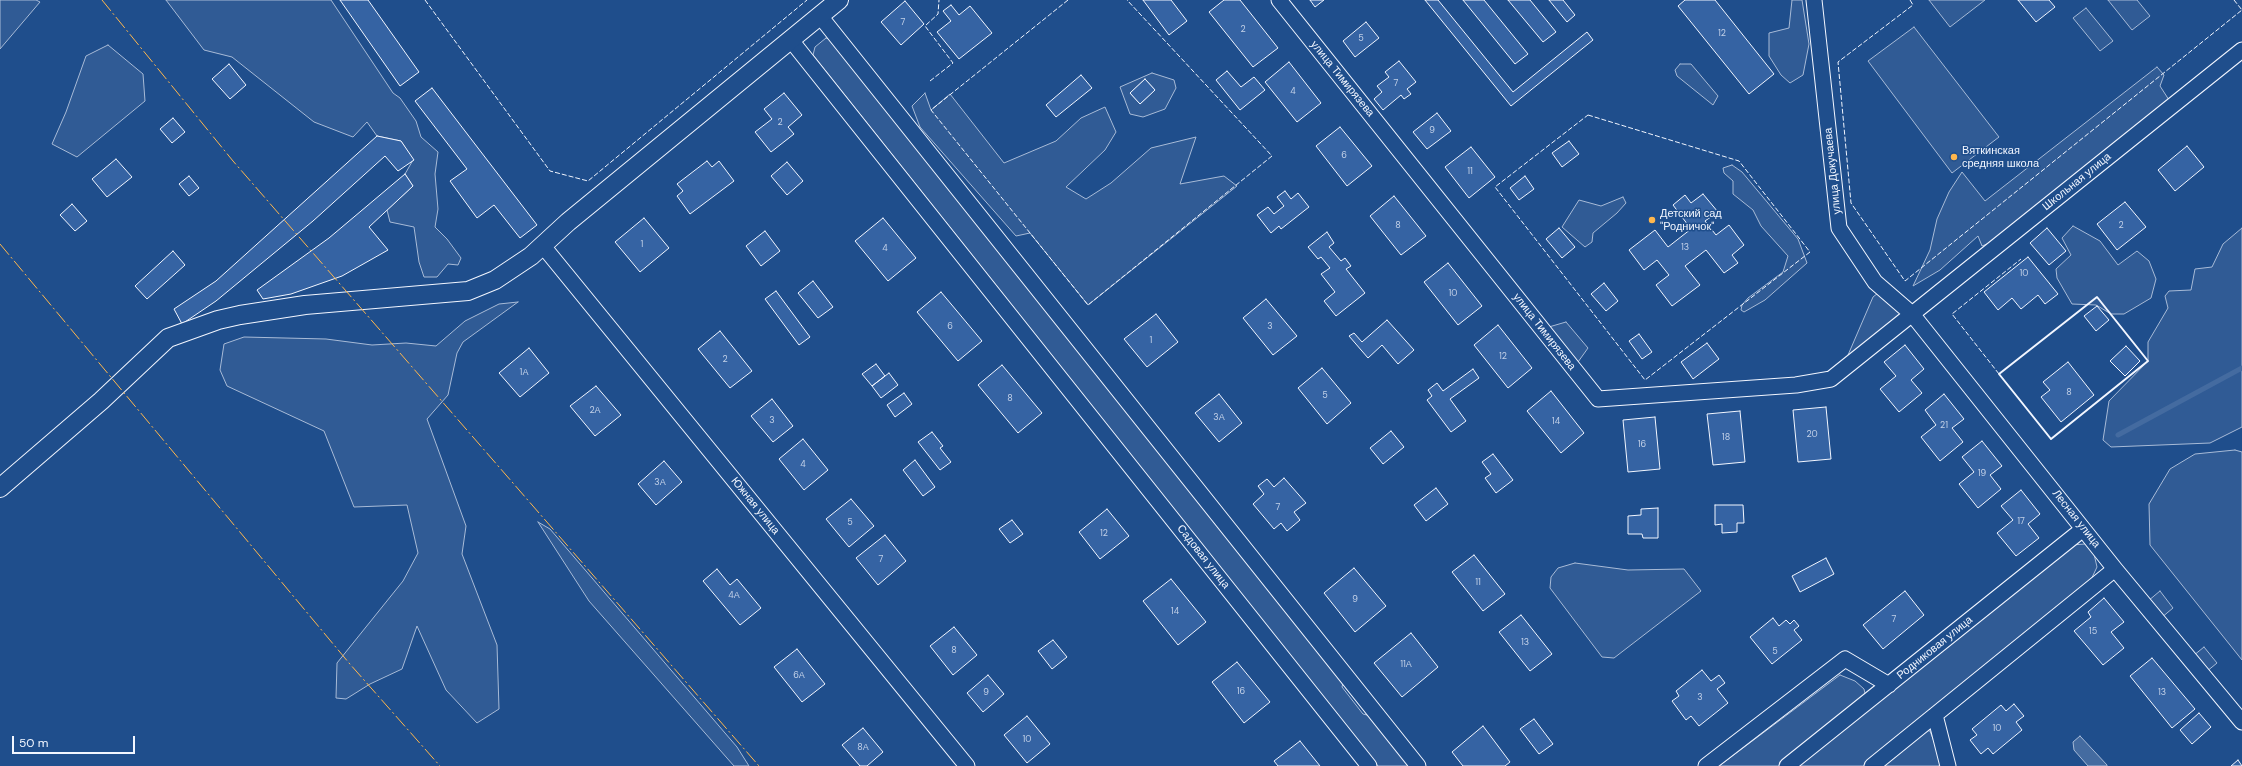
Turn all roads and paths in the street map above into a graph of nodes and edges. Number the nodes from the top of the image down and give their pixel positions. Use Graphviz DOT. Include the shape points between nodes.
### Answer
graph roads {
  1 [pos="839,0"];
  2 [pos="1280,0"];
  3 [pos="1814,0"];
  4 [pos="820,16"];
  5 [pos="790,39"];
  6 [pos="2242,50"];
  7 [pos="543,246"];
  8 [pos="1912,314"];
  9 [pos="0,488"];
  10 [pos="2084,529"];
  11 [pos="2115,569"];
  12 [pos="1889,685"];
  13 [pos="1935,715"];
  14 [pos="2242,722"];
  15 [pos="967,766"];
  16 [pos="1369,766"];
  17 [pos="1418,766"];
  18 [pos="1706,766"];
  19 [pos="1787,766"];
  20 [pos="1872,766"];
  21 [pos="1948,766"];
  1 -- 4 [label="street"];
  2 -- 8 [label="street, улица Тимирязева" via="1598,400 1796,385 1831,379"];
  3 -- 8 [label="street, улица Докучаева" via="1839,228 1875,282"];
  4 -- 5 [label="street"];
  4 -- 17 [label="street"];
  5 -- 7 [label="street" via="568,222"];
  5 -- 16 [label="street, Садовая улица"];
  6 -- 8 [label="street, Школьная улица"];
  7 -- 9 [label="street" via="495,280 468,291 305,305 218,320 168,338 101,401"];
  7 -- 15 [label="street, Южная улица"];
  8 -- 10 [label="street, Лесная улица"];
  10 -- 11 [label="street, Лесная улица"];
  10 -- 12 [label="street, Родниковая улица"];
  11 -- 13 [label="street"];
  11 -- 14 [label="street, Лесная улица"];
  12 -- 18 [label="street" via="1845,659"];
  12 -- 19 [label="street, Родниковая улица"];
  13 -- 20 [label="street"];
  13 -- 21 [label="street"];
}
